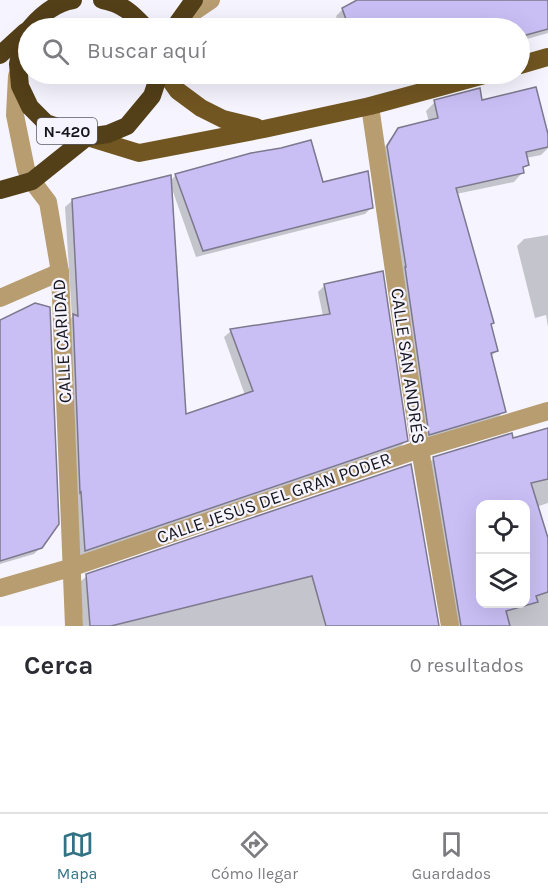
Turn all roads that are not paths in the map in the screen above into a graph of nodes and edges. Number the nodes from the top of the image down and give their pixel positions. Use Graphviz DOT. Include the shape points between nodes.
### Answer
graph roads {
  1 [pos="73,0"];
  2 [pos="102,0"];
  3 [pos="194,0"];
  4 [pos="212,0"];
  5 [pos="54,5"];
  6 [pos="40,18"];
  7 [pos="137,18"];
  8 [pos="182,18"];
  9 [pos="188,18"];
  10 [pos="18,39"];
  11 [pos="0,55"];
  12 [pos="548,57"];
  13 [pos="530,62"];
  14 [pos="18,64"];
  15 [pos="20,84"];
  16 [pos="156,84"];
  17 [pos="173,84"];
  18 [pos="450,84"];
  19 [pos="370,105"];
  20 [pos="264,129"];
  21 [pos="87,137"];
  22 [pos="32,181"];
  23 [pos="0,190"];
  24 [pos="60,272"];
  25 [pos="0,298"];
  26 [pos="548,411"];
  27 [pos="420,448"];
  28 [pos="73,567"];
  29 [pos="0,588"];
  30 [pos="74,626"];
  31 [pos="450,626"];
  1 -- 5 [label="highway, N-420"];
  2 -- 7 [label="highway" via="113,2"];
  3 -- 8 [label="highway"];
  4 -- 9 [label="street"];
  5 -- 6 [label="highway, N-420"];
  10 -- 11 [label="highway, N-420"];
  12 -- 13 [label="main road"];
  14 -- 22 [label="street, CALLE CARIDAD" via="15,115"];
  15 -- 21 [label="highway, N-420" via="30,107 46,123"];
  16 -- 21 [label="highway, N-420" via="152,96 127,126"];
  17 -- 20 [label="main road" via="201,108 223,119"];
  18 -- 19 [label="main road"];
  19 -- 20 [label="main road"];
  19 -- 27 [label="street, CALLE SAN ANDRÉS"];
  20 -- 21 [label="main road" via="139,153"];
  21 -- 22 [label="highway, N-420"];
  22 -- 23 [label="highway, N-420"];
  22 -- 24 [label="street, CALLE CARIDAD" via="48,202"];
  24 -- 25 [label="street"];
  24 -- 28 [label="street, CALLE CARIDAD"];
  26 -- 27 [label="street, CALLE JESUS DEL GRAN PODER"];
  27 -- 28 [label="street, CALLE JESUS DEL GRAN PODER"];
  27 -- 31 [label="street, CALLE SAN ANDRÉS"];
  28 -- 29 [label="street, CALLE JESUS DEL GRAN PODER"];
  28 -- 30 [label="street, CALLE CARIDAD"];
}
